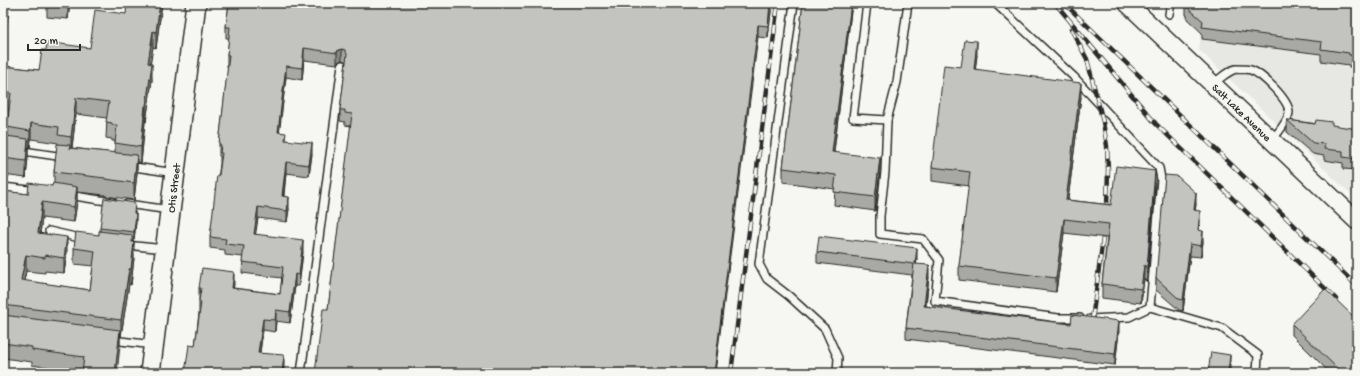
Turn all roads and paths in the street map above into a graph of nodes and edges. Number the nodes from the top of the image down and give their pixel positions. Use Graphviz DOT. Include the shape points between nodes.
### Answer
graph roads {
  1 [pos="196,3"];
  2 [pos="794,3"];
  3 [pos="867,3"];
  4 [pos="908,3"];
  5 [pos="995,3"];
  6 [pos="1127,3"];
  7 [pos="1170,3"];
  8 [pos="1169,14"];
  9 [pos="342,65"];
  10 [pos="1213,84"];
  11 [pos="886,120"];
  12 [pos="1272,140"];
  13 [pos="3,148"];
  14 [pos="74,158"];
  15 [pos="120,165"];
  16 [pos="175,173"];
  17 [pos="3,186"];
  18 [pos="49,193"];
  19 [pos="64,195"];
  20 [pos="170,210"];
  21 [pos="1357,221"];
  22 [pos="49,231"];
  23 [pos="95,241"];
  24 [pos="118,244"];
  25 [pos="166,250"];
  26 [pos="1150,307"];
  27 [pos="102,338"];
  28 [pos="154,345"];
  29 [pos="150,373"];
  30 [pos="301,373"];
  31 [pos="836,373"];
  32 [pos="1256,373"];
  1 -- 16 [label="main road, Otis Street"];
  2 -- 31 [label="lane" via="759,264 767,279 825,329 838,358"];
  3 -- 11 [label="lane" via="853,118"];
  4 -- 11 [label="lane" via="897,82"];
  5 -- 26 [label="lane" via="1074,77 1159,168 1161,179"];
  6 -- 10 [label="street, Salt Lake Avenue"];
  7 -- 8 [label="lane"];
  9 -- 30 [label="lane"];
  10 -- 12 [label="street, Salt Lake Avenue"];
  10 -- 12 [label="lane" via="1228,72 1236,69 1250,70 1263,77 1279,92 1289,111 1288,119"];
  11 -- 26 [label="lane" via="880,234 923,239 939,260 935,301 1058,318 1129,317"];
  12 -- 21 [label="street, Salt Lake Avenue"];
  13 -- 14 [label="lane"];
  15 -- 16 [label="lane"];
  16 -- 20 [label="main road, Otis Street"];
  17 -- 18 [label="lane"];
  19 -- 20 [label="lane"];
  20 -- 25 [label="main road, Otis Street"];
  22 -- 23 [label="lane"];
  24 -- 25 [label="lane"];
  25 -- 28 [label="main road, Otis Street"];
  26 -- 32 [label="lane" via="1222,328 1258,355"];
  27 -- 28 [label="lane"];
  28 -- 29 [label="main road, Otis Street"];
}
